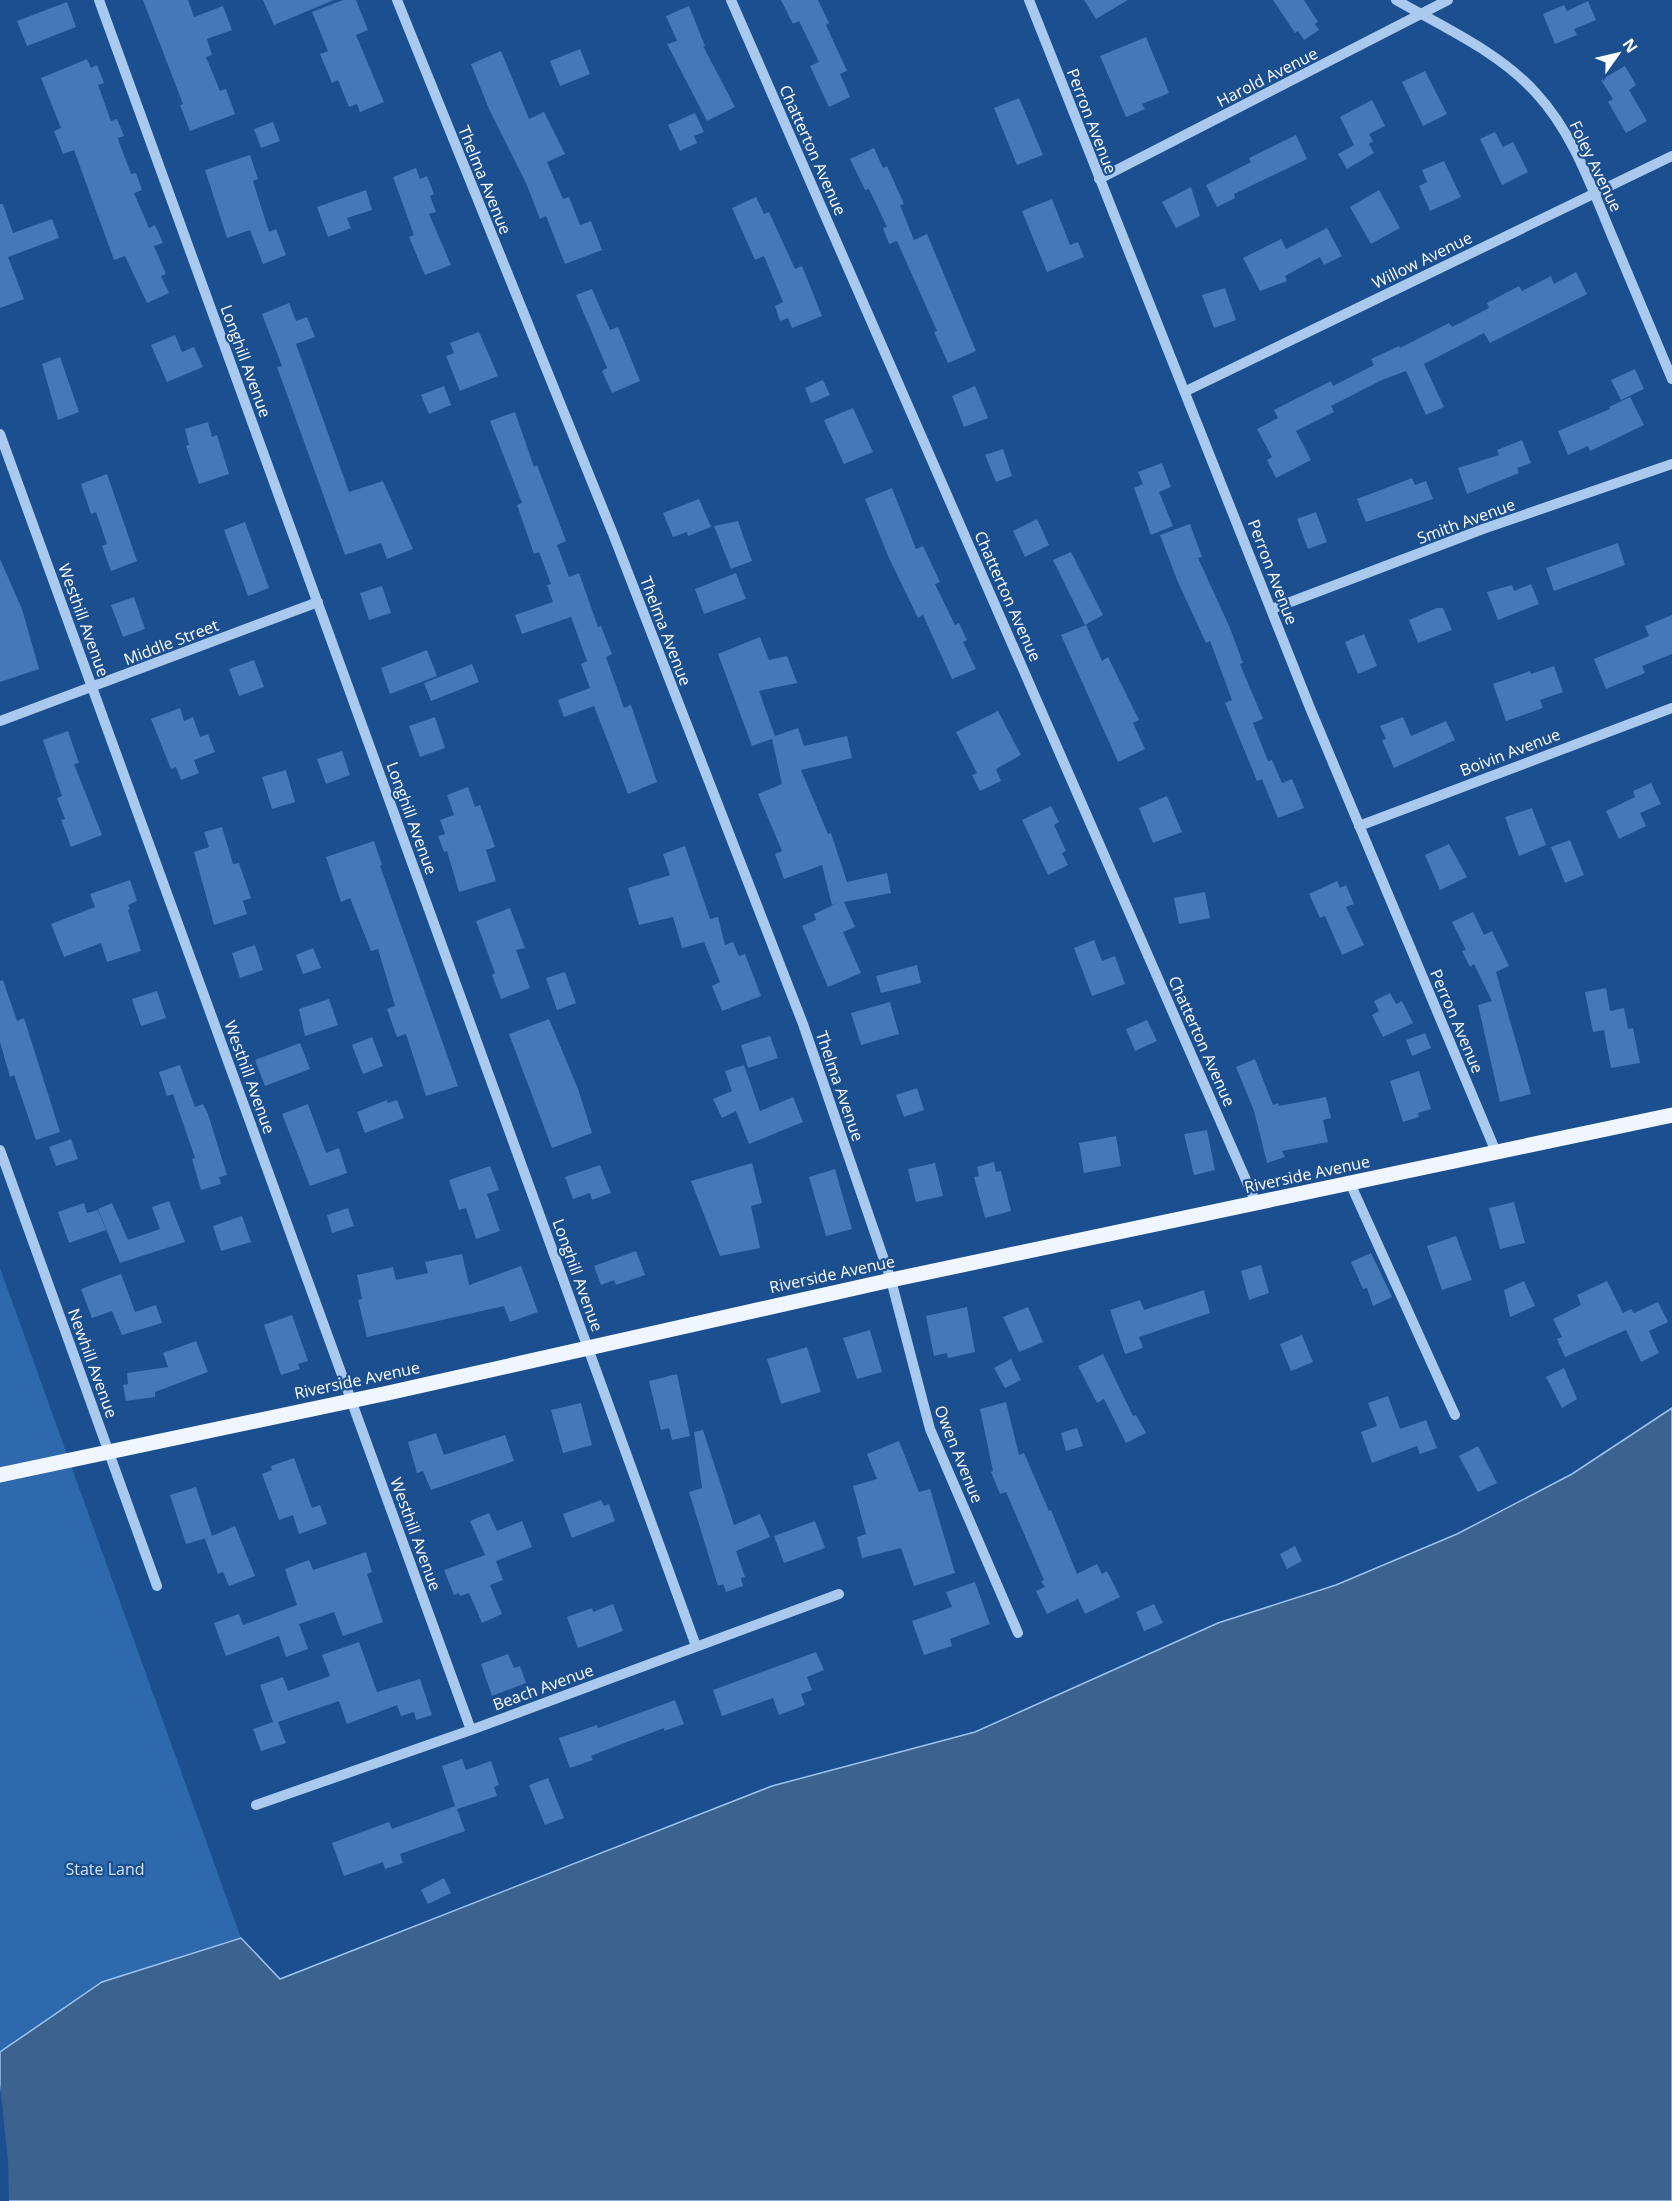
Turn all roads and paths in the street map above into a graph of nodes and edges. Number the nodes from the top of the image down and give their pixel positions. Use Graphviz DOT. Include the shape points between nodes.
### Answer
graph roads {
  1 [pos="99,0"];
  2 [pos="397,0"];
  3 [pos="731,0"];
  4 [pos="1029,0"];
  5 [pos="1396,0"];
  6 [pos="1448,0"];
  7 [pos="1420,14"];
  8 [pos="1672,156"];
  9 [pos="1099,179"];
  10 [pos="1595,194"];
  11 [pos="1672,379"];
  12 [pos="1186,391"];
  13 [pos="0,434"];
  14 [pos="1672,464"];
  15 [pos="318,602"];
  16 [pos="1272,609"];
  17 [pos="92,688"];
  18 [pos="1672,708"];
  19 [pos="0,721"];
  20 [pos="1359,826"];
  21 [pos="1672,1115"];
  22 [pos="0,1150"];
  23 [pos="1496,1152"];
  24 [pos="1350,1183"];
  25 [pos="1256,1203"];
  26 [pos="891,1280"];
  27 [pos="588,1346"];
  28 [pos="351,1400"];
  29 [pos="1455,1415"];
  30 [pos="109,1452"];
  31 [pos="0,1475"];
  32 [pos="157,1586"];
  33 [pos="839,1594"];
  34 [pos="1018,1633"];
  35 [pos="696,1646"];
  36 [pos="471,1730"];
  37 [pos="256,1805"];
  1 -- 15 [label="street, Longhill Avenue"];
  2 -- 26 [label="street, Thelma Avenue" via="613,534 803,1024"];
  3 -- 25 [label="street, Chatterton Avenue"];
  4 -- 9 [label="street, Perron Avenue"];
  5 -- 7 [label="street, Foley Avenue"];
  6 -- 7 [label="street, Harold Avenue"];
  7 -- 9 [label="street, Harold Avenue"];
  7 -- 10 [label="street, Foley Avenue" via="1491,56 1535,92 1572,143"];
  8 -- 10 [label="street, Willow Avenue"];
  9 -- 12 [label="street, Perron Avenue"];
  10 -- 11 [label="street, Foley Avenue"];
  10 -- 12 [label="street, Willow Avenue"];
  12 -- 16 [label="street, Perron Avenue"];
  13 -- 17 [label="street, Westhill Avenue"];
  14 -- 16 [label="street, Smith Avenue"];
  15 -- 17 [label="street, Middle Street"];
  15 -- 27 [label="street, Longhill Avenue"];
  16 -- 20 [label="street, Perron Avenue"];
  17 -- 19 [label="street, Middle Street"];
  17 -- 28 [label="street, Westhill Avenue"];
  18 -- 20 [label="street, Boivin Avenue"];
  20 -- 23 [label="street, Perron Avenue"];
  21 -- 23 [label="main road, Riverside Avenue"];
  22 -- 30 [label="street, Newhill Avenue"];
  23 -- 24 [label="main road, Riverside Avenue"];
  24 -- 25 [label="main road, Riverside Avenue"];
  24 -- 29 [label="street"];
  25 -- 26 [label="main road, Riverside Avenue"];
  26 -- 27 [label="main road, Riverside Avenue"];
  26 -- 34 [label="street, Owen Avenue" via="930,1429"];
  27 -- 28 [label="main road, Riverside Avenue"];
  27 -- 35 [label="street, Longhill Avenue"];
  28 -- 30 [label="main road, Riverside Avenue"];
  28 -- 36 [label="street, Westhill Avenue"];
  30 -- 31 [label="main road, Riverside Avenue"];
  30 -- 32 [label="street, Newhill Avenue"];
  33 -- 35 [label="street, Beach Avenue"];
  35 -- 36 [label="street, Beach Avenue"];
  36 -- 37 [label="street, Beach Avenue"];
}
